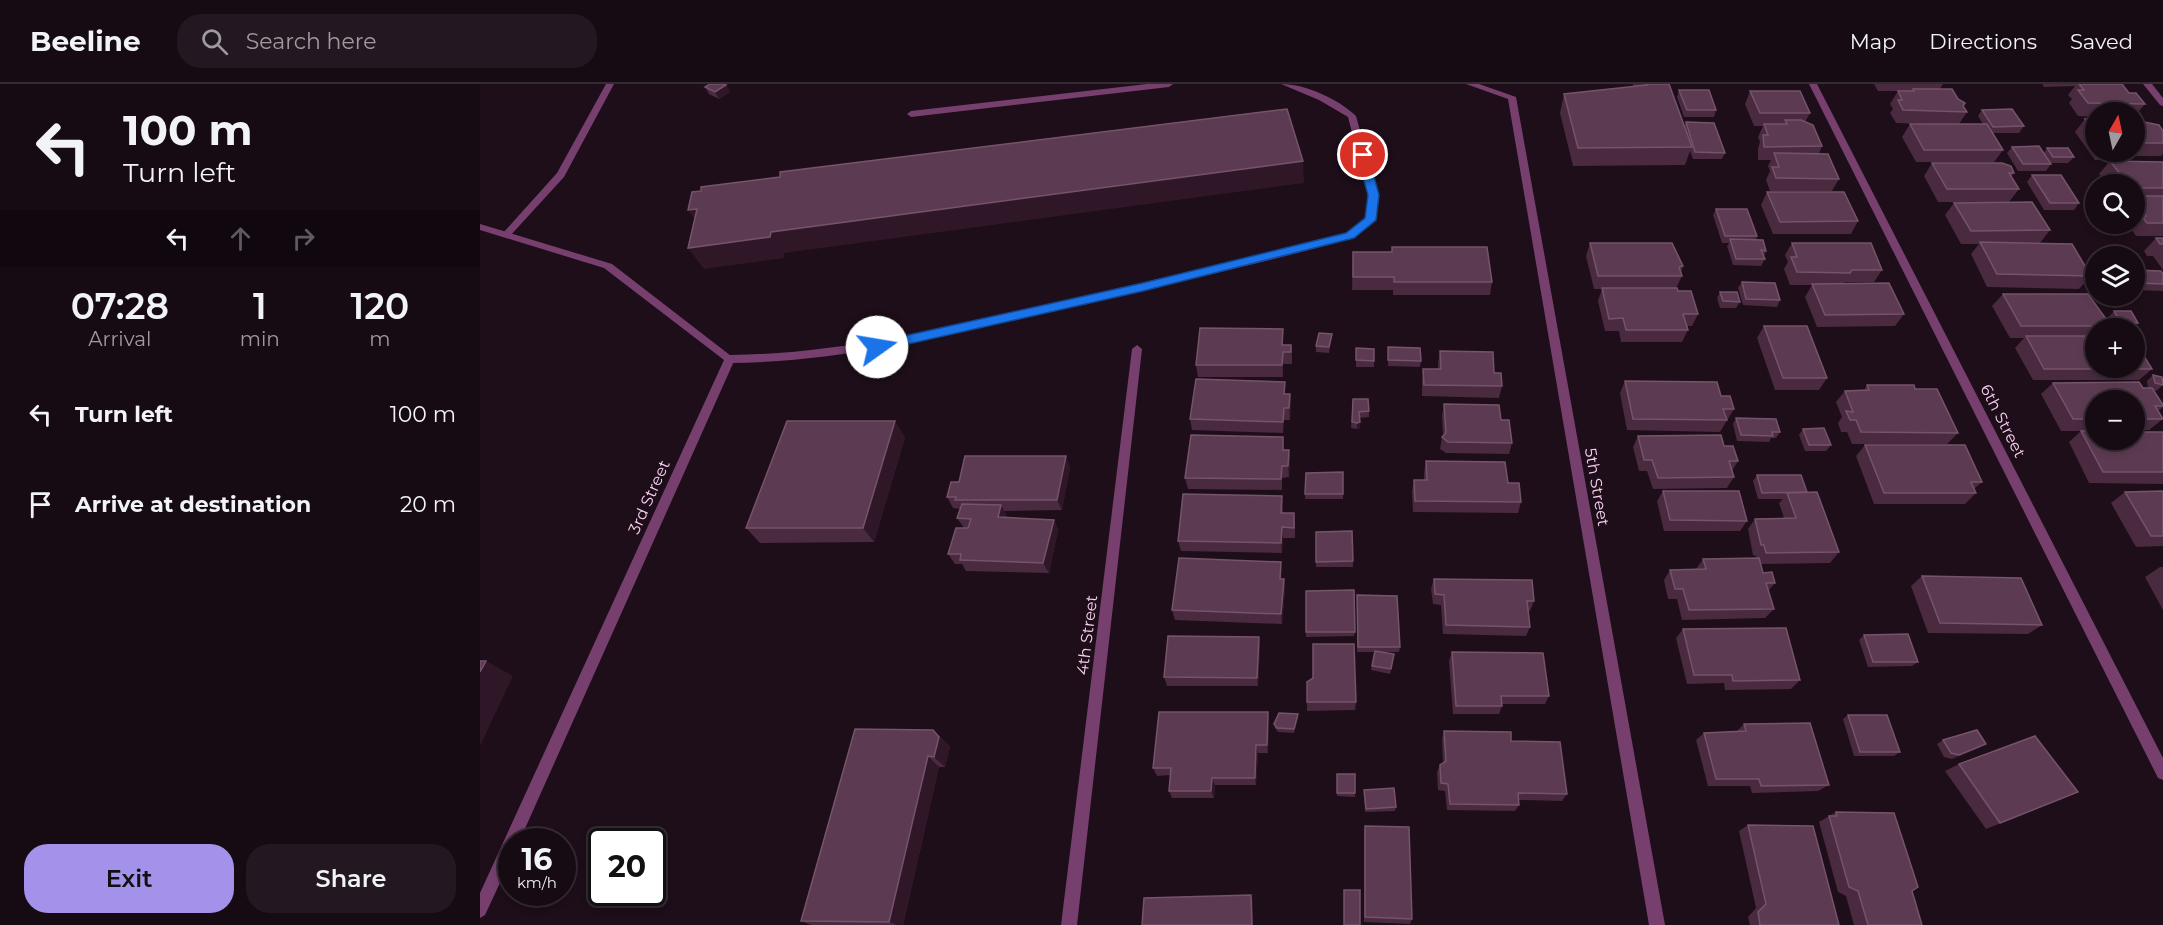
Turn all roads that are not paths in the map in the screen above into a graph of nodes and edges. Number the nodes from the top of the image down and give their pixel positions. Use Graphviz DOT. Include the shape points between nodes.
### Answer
graph roads {
  1 [pos="610,84"];
  2 [pos="1169,84"];
  3 [pos="1285,84"];
  4 [pos="1470,84"];
  5 [pos="1813,84"];
  6 [pos="2147,84"];
  7 [pos="2163,103"];
  8 [pos="911,114"];
  9 [pos="480,227"];
  10 [pos="506,235"];
  11 [pos="1137,349"];
  12 [pos="730,359"];
  13 [pos="2163,773"];
  14 [pos="480,910"];
  15 [pos="1069,925"];
  16 [pos="1657,925"];
  1 -- 10 [label="street" via="561,175"];
  2 -- 8 [label="street"];
  3 -- 12 [label="street" via="1322,98 1352,116 1374,195 1370,220 1350,236 855,352 771,360"];
  4 -- 16 [label="street, 5th Street" via="1512,97"];
  5 -- 13 [label="street, 6th Street"];
  6 -- 7 [label="street"];
  9 -- 10 [label="street"];
  10 -- 12 [label="street" via="608,266"];
  11 -- 15 [label="street, 4th Street"];
  12 -- 14 [label="street, 3rd Street"];
}
